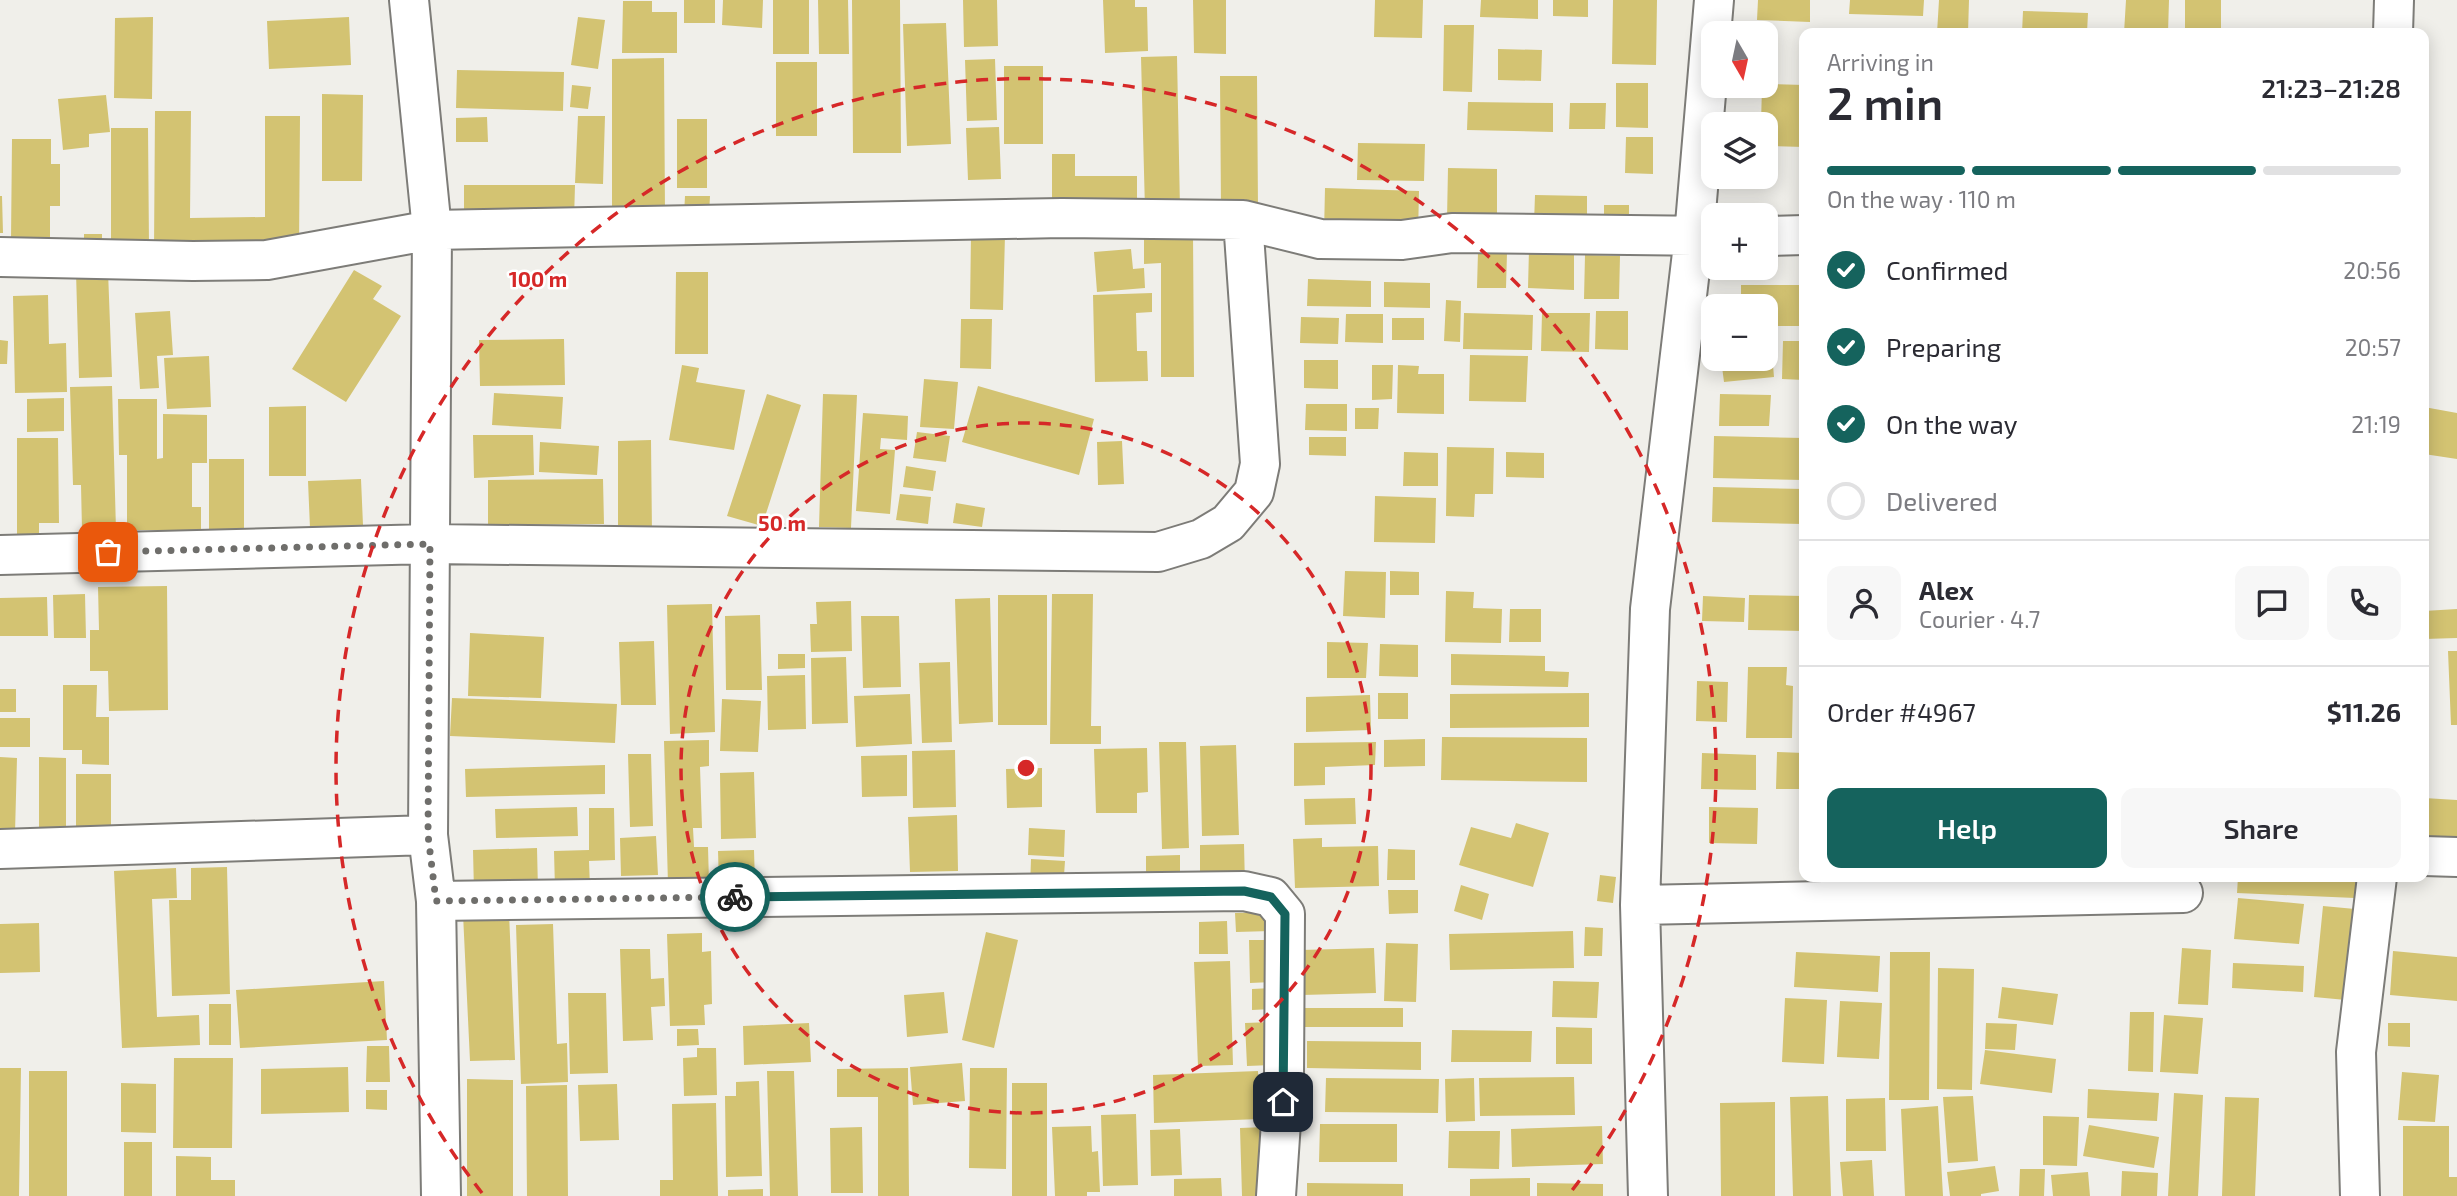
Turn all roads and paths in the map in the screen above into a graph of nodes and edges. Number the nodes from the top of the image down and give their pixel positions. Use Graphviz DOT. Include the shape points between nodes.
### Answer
graph roads {
  1 [pos="409,0"];
  2 [pos="1714,0"];
  3 [pos="2394,0"];
  4 [pos="2393,28"];
  5 [pos="1705,203"];
  6 [pos="1242,220"];
  7 [pos="432,230"];
  8 [pos="1799,235"];
  9 [pos="1701,236"];
  10 [pos="1778,236"];
  11 [pos="0,257"];
  12 [pos="1701,257"];
  13 [pos="430,544"];
  14 [pos="0,555"];
  15 [pos="428,835"];
  16 [pos="0,849"];
  17 [pos="2429,856"];
  18 [pos="2457,857"];
  19 [pos="2376,882"];
  20 [pos="2183,893"];
  21 [pos="436,901"];
  22 [pos="1640,905"];
  23 [pos="441,1196"];
  24 [pos="1276,1196"];
  25 [pos="1648,1196"];
  26 [pos="2360,1196"];
  1 -- 7 [label="street"];
  2 -- 5 [label="street"];
  3 -- 4 [label="street"];
  6 -- 7 [label="street" via="1048,218"];
  6 -- 9 [label="street" via="1320,239 1402,240 1452,233"];
  6 -- 13 [label="street" via="1260,464 1254,492 1228,523 1201,539 1158,552"];
  7 -- 11 [label="street" via="267,260"];
  7 -- 13 [label="street"];
  8 -- 10 [label="street"];
  12 -- 22 [label="street" via="1650,609"];
  13 -- 14 [label="street"];
  13 -- 15 [label="street"];
  15 -- 16 [label="street"];
  15 -- 21 [label="street"];
  17 -- 18 [label="street"];
  19 -- 26 [label="street" via="2356,1052"];
  20 -- 22 [label="street"];
  21 -- 23 [label="street"];
  21 -- 24 [label="street" via="1244,891 1271,897 1285,914 1284,1078"];
  22 -- 25 [label="street"];
}
